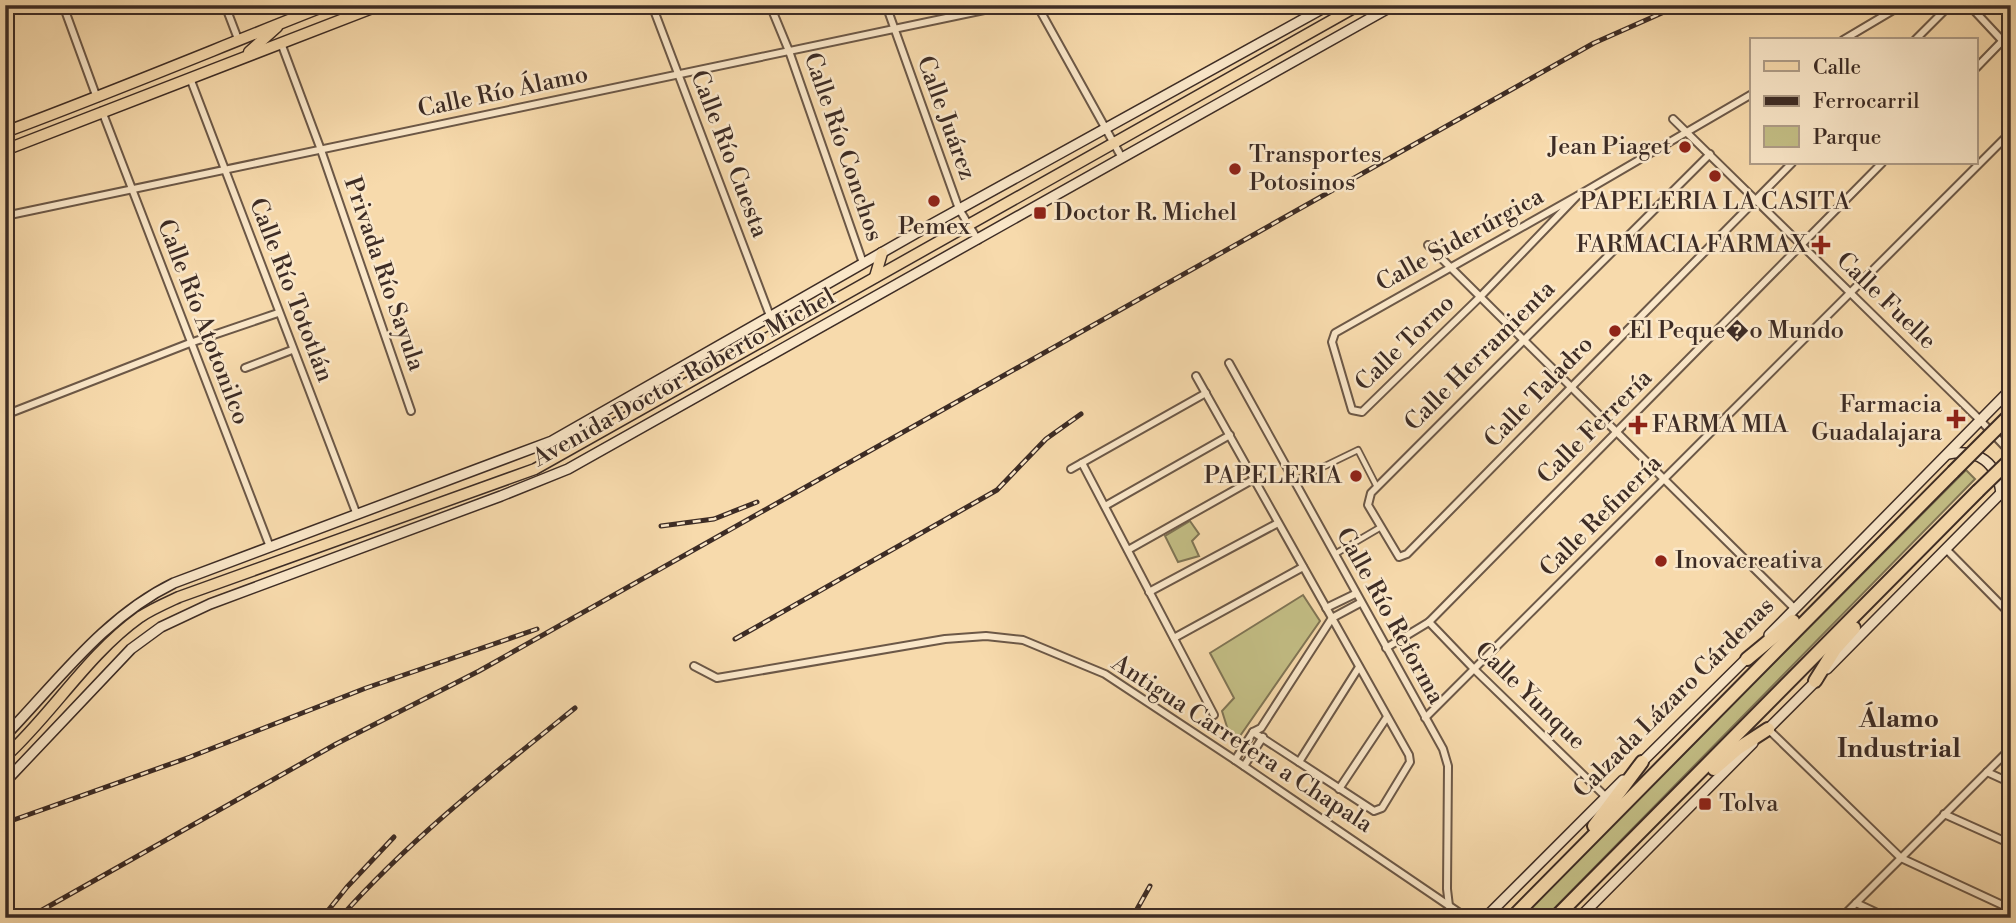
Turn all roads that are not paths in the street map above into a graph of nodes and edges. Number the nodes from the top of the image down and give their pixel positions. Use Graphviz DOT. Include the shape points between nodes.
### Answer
graph roads {
  1 [pos="63,5"];
  2 [pos="225,5"];
  3 [pos="327,5"];
  4 [pos="380,5"];
  5 [pos="652,5"];
  6 [pos="770,5"];
  7 [pos="886,5"];
  8 [pos="1008,5"];
  9 [pos="1037,5"];
  10 [pos="1329,5"];
  11 [pos="1359,5"];
  12 [pos="1394,5"];
  13 [pos="1902,5"];
  14 [pos="1950,5"];
  15 [pos="1969,5"];
  16 [pos="283,22"];
  17 [pos="894,29"];
  18 [pos="2011,32"];
  19 [pos="1846,38"];
  20 [pos="1917,38"];
  21 [pos="239,39"];
  22 [pos="2002,41"];
  23 [pos="281,43"];
  24 [pos="2011,50"];
  25 [pos="789,51"];
  26 [pos="245,56"];
  27 [pos="1978,66"];
  28 [pos="678,75"];
  29 [pos="190,78"];
  30 [pos="1750,95"];
  31 [pos="97,98"];
  32 [pos="102,111"];
  33 [pos="1673,119"];
  34 [pos="1105,128"];
  35 [pos="5,132"];
  36 [pos="1688,132"];
  37 [pos="2011,132"];
  38 [pos="1114,143"];
  39 [pos="5,150"];
  40 [pos="321,150"];
  41 [pos="1710,154"];
  42 [pos="1122,158"];
  43 [pos="1791,164"];
  44 [pos="1881,164"];
  45 [pos="226,170"];
  46 [pos="131,190"];
  47 [pos="1577,196"];
  48 [pos="1755,199"];
  49 [pos="959,209"];
  50 [pos="5,215"];
  51 [pos="968,225"];
  52 [pos="978,240"];
  53 [pos="1428,244"];
  54 [pos="1801,245"];
  55 [pos="882,253"];
  56 [pos="863,264"];
  57 [pos="1450,268"];
  58 [pos="875,277"];
  59 [pos="1850,293"];
  60 [pos="1479,297"];
  61 [pos="278,313"];
  62 [pos="770,316"];
  63 [pos="779,331"];
  64 [pos="1523,340"];
  65 [pos="190,343"];
  66 [pos="787,346"];
  67 [pos="292,350"];
  68 [pos="1228,363"];
  69 [pos="245,368"];
  70 [pos="1196,376"];
  71 [pos="1571,386"];
  72 [pos="2007,392"];
  73 [pos="1206,393"];
  74 [pos="411,411"];
  75 [pos="1356,412"];
  76 [pos="2011,414"];
  77 [pos="5,415"];
  78 [pos="1980,420"];
  79 [pos="2011,420"];
  80 [pos="1617,431"];
  81 [pos="1230,435"];
  82 [pos="2011,453"];
  83 [pos="1947,454"];
  84 [pos="2011,459"];
  85 [pos="1082,463"];
  86 [pos="1071,469"];
  87 [pos="1254,479"];
  88 [pos="1664,479"];
  89 [pos="1293,481"];
  90 [pos="2011,483"];
  91 [pos="435,486"];
  92 [pos="1377,487"];
  93 [pos="2001,494"];
  94 [pos="440,503"];
  95 [pos="1105,506"];
  96 [pos="1911,512"];
  97 [pos="357,515"];
  98 [pos="1950,520"];
  99 [pos="1278,523"];
  100 [pos="1381,527"];
  101 [pos="270,547"];
  102 [pos="313,549"];
  103 [pos="1945,549"];
  104 [pos="1128,550"];
  105 [pos="1334,554"];
  106 [pos="317,564"];
  107 [pos="1303,567"];
  108 [pos="1149,592"];
  109 [pos="1355,594"];
  110 [pos="1360,603"];
  111 [pos="1326,608"];
  112 [pos="1794,608"];
  113 [pos="2011,615"];
  114 [pos="1332,618"];
  115 [pos="1429,622"];
  116 [pos="1174,638"];
  117 [pos="1386,648"];
  118 [pos="1747,659"];
  119 [pos="694,666"];
  120 [pos="1359,667"];
  121 [pos="1475,670"];
  122 [pos="1815,681"];
  123 [pos="1214,715"];
  124 [pos="1387,717"];
  125 [pos="1425,719"];
  126 [pos="1261,728"];
  127 [pos="1768,729"];
  128 [pos="1254,732"];
  129 [pos="5,736"];
  130 [pos="1263,738"];
  131 [pos="2011,748"];
  132 [pos="5,757"];
  133 [pos="1235,760"];
  134 [pos="1299,762"];
  135 [pos="1642,762"];
  136 [pos="1244,766"];
  137 [pos="1987,772"];
  138 [pos="5,782"];
  139 [pos="2011,783"];
  140 [pos="1339,789"];
  141 [pos="1606,797"];
  142 [pos="1944,814"];
  143 [pos="1640,834"];
  144 [pos="2011,844"];
  145 [pos="1901,858"];
  146 [pos="1564,866"];
  147 [pos="1856,904"];
  148 [pos="1449,906"];
  149 [pos="2011,909"];
  150 [pos="1846,913"];
  151 [pos="1466,918"];
  152 [pos="1485,918"];
  153 [pos="1512,918"];
  154 [pos="1555,918"];
  155 [pos="1579,918"];
  156 [pos="1888,918"];
  1 -- 31 [label="street"];
  2 -- 21 [label="street"];
  3 -- 16 [label="main road"];
  4 -- 23 [label="main road"];
  5 -- 28 [label="street, Calle Río Cuesta"];
  6 -- 25 [label="street, Calle Río Conchos"];
  7 -- 17 [label="street, Calle Juárez"];
  8 -- 17 [label="street, Calle Río Álamo"];
  9 -- 34 [label="street"];
  10 -- 34 [label="main road, Avenida Doctor Roberto Michel"];
  11 -- 38 [label="main road, Avenida Doctor Roberto Michel"];
  12 -- 42 [label="main road, Avenida Doctor Roberto Michel"];
  13 -- 19 [label="street"];
  14 -- 20 [label="street"];
  15 -- 22 [label="street"];
  16 -- 21 [label="main road"];
  16 -- 26 [label="main road"];
  17 -- 25 [label="street, Calle Río Álamo"];
  17 -- 49 [label="street, Calle Juárez"];
  18 -- 22 [label="street"];
  21 -- 31 [label="main road"];
  22 -- 24 [label="street"];
  22 -- 27 [label="street"];
  23 -- 26 [label="main road"];
  23 -- 40 [label="street, Privada Río Sayula"];
  25 -- 28 [label="street, Calle Río Álamo"];
  25 -- 56 [label="street, Calle Río Conchos"];
  26 -- 29 [label="main road"];
  28 -- 40 [label="street, Calle Río Álamo"];
  28 -- 62 [label="street, Calle Río Cuesta"];
  29 -- 32 [label="main road"];
  29 -- 45 [label="street, Calle Río Tototlán"];
  30 -- 36 [label="street, Calle Siderúrgica"];
  31 -- 35 [label="main road"];
  32 -- 39 [label="main road"];
  32 -- 46 [label="street, Calle Río Atotonilco"];
  33 -- 36 [label="street, Calle Fuelle"];
  34 -- 38 [label="street"];
  34 -- 49 [label="main road, Avenida Doctor Roberto Michel"];
  36 -- 41 [label="street, Calle Fuelle"];
  36 -- 47 [label="street, Calle Siderúrgica"];
  37 -- 59 [label="street, Calle Refinería"];
  38 -- 42 [label="street"];
  38 -- 51 [label="main road, Avenida Doctor Roberto Michel"];
  40 -- 45 [label="street, Calle Río Álamo"];
  40 -- 74 [label="street, Privada Río Sayula"];
  41 -- 48 [label="street, Calle Fuelle"];
  41 -- 64 [label="street, Calle Herramienta"];
  42 -- 52 [label="main road, Avenida Doctor Roberto Michel"];
  43 -- 48 [label="street, Calle Taladro"];
  44 -- 54 [label="street, Calle Ferrería"];
  45 -- 46 [label="street, Calle Río Álamo"];
  45 -- 61 [label="street, Calle Río Tototlán"];
  46 -- 50 [label="street, Calle Río Álamo"];
  46 -- 65 [label="street, Calle Río Atotonilco"];
  47 -- 57 [label="street, Calle Siderúrgica"];
  47 -- 60 [label="street, Calle Torno"];
  48 -- 54 [label="street, Calle Fuelle"];
  48 -- 71 [label="street, Calle Taladro"];
  49 -- 51 [label="street, Calle Juárez"];
  49 -- 55 [label="main road, Avenida Doctor Roberto Michel"];
  51 -- 52 [label="street, Calle Juárez"];
  51 -- 58 [label="main road, Avenida Doctor Roberto Michel"];
  52 -- 66 [label="main road, Avenida Doctor Roberto Michel"];
  53 -- 57 [label="street"];
  54 -- 59 [label="street, Calle Fuelle"];
  54 -- 80 [label="street, Calle Ferrería"];
  55 -- 56 [label="main road, Avenida Doctor Roberto Michel"];
  55 -- 58 [label="main road"];
  56 -- 62 [label="main road, Avenida Doctor Roberto Michel"];
  57 -- 60 [label="street"];
  57 -- 75 [label="street, Calle Siderúrgica" via="1333,335 1350,407"];
  58 -- 63 [label="main road, Avenida Doctor Roberto Michel"];
  59 -- 78 [label="street, Calle Fuelle"];
  59 -- 88 [label="street, Calle Refinería"];
  60 -- 64 [label="street"];
  60 -- 75 [label="street, Calle Torno" via="1362,412"];
  61 -- 65 [label="street"];
  61 -- 67 [label="street, Calle Río Tototlán"];
  62 -- 91 [label="main road, Avenida Doctor Roberto Michel" via="545,444"];
  63 -- 66 [label="main road"];
  63 -- 94 [label="main road, Avenida Doctor Roberto Michel" via="535,469"];
  64 -- 71 [label="street"];
  64 -- 92 [label="street, Calle Herramienta"];
  65 -- 77 [label="street"];
  65 -- 101 [label="street, Calle Río Atotonilco"];
  66 -- 106 [label="main road, Avenida Doctor Roberto Michel" via="568,469"];
  67 -- 69 [label="street"];
  67 -- 97 [label="street, Calle Río Tototlán"];
  68 -- 89 [label="street, Calle Río Reforma"];
  70 -- 73 [label="street"];
  71 -- 80 [label="street"];
  71 -- 100 [label="street, Calle Taladro" via="1402,558"];
  72 -- 78 [label="main road, Calzada Lázaro Cárdenas"];
  72 -- 79 [label="main road" via="2005,406"];
  73 -- 81 [label="street"];
  73 -- 85 [label="street"];
  76 -- 96 [label="highway, Calzada Lázaro Cárdenas, bridge"];
  78 -- 82 [label="street, Calle Fuelle"];
  78 -- 83 [label="main road, Calzada Lázaro Cárdenas"];
  80 -- 88 [label="street"];
  80 -- 115 [label="street, Calle Ferrería"];
  81 -- 87 [label="street"];
  81 -- 95 [label="street"];
  83 -- 93 [label="main road" via="1960,451 1985,459 2000,480"];
  83 -- 112 [label="main road, Calzada Lázaro Cárdenas"];
  84 -- 98 [label="highway, bridge"];
  85 -- 86 [label="street"];
  85 -- 95 [label="street"];
  87 -- 99 [label="street"];
  87 -- 104 [label="street"];
  88 -- 112 [label="street"];
  88 -- 121 [label="street, Calle Refinería"];
  89 -- 92 [label="street" via="1358,450"];
  89 -- 105 [label="street, Calle Río Reforma"];
  90 -- 93 [label="main road"];
  91 -- 94 [label="main road"];
  91 -- 97 [label="main road, Avenida Doctor Roberto Michel"];
  92 -- 100 [label="street, Calle Herramienta" via="1368,505"];
  93 -- 103 [label="main road"];
  94 -- 102 [label="main road, Avenida Doctor Roberto Michel"];
  95 -- 104 [label="street"];
  96 -- 118 [label="highway" via="1890,525 1785,629"];
  96 -- 146 [label="highway, Calzada Lázaro Cárdenas"];
  97 -- 101 [label="main road, Avenida Doctor Roberto Michel"];
  98 -- 122 [label="highway" via="1835,649"];
  98 -- 143 [label="highway"];
  99 -- 107 [label="street"];
  99 -- 108 [label="street"];
  100 -- 105 [label="street"];
  101 -- 129 [label="main road, Avenida Doctor Roberto Michel" via="174,583 135,604 98,636"];
  102 -- 106 [label="main road"];
  102 -- 132 [label="main road, Avenida Doctor Roberto Michel" via="179,597 141,616 110,642"];
  103 -- 113 [label="street"];
  103 -- 122 [label="main road"];
  104 -- 108 [label="street"];
  105 -- 109 [label="street, Calle Río Reforma"];
  106 -- 138 [label="main road, Avenida Doctor Roberto Michel" via="161,627 131,649"];
  107 -- 111 [label="street"];
  107 -- 116 [label="street"];
  108 -- 116 [label="street"];
  109 -- 110 [label="street, Calle Río Reforma"];
  109 -- 111 [label="street"];
  110 -- 114 [label="street"];
  110 -- 117 [label="street, Calle Río Reforma"];
  111 -- 114 [label="street"];
  112 -- 118 [label="main road, Calzada Lázaro Cárdenas"];
  114 -- 120 [label="street"];
  114 -- 126 [label="street"];
  115 -- 117 [label="street, Calle Ferrería"];
  115 -- 121 [label="street, Calle Yunque"];
  116 -- 123 [label="street"];
  117 -- 125 [label="street, Calle Río Reforma"];
  118 -- 135 [label="main road, Calzada Lázaro Cárdenas"];
  119 -- 133 [label="street, Antigua Carretera a Chapala" via="717,678 945,639 1004,636 1105,674"];
  120 -- 124 [label="street"];
  120 -- 134 [label="street"];
  121 -- 125 [label="street, Calle Refinería"];
  121 -- 141 [label="street, Calle Yunque"];
  122 -- 127 [label="main road"];
  124 -- 140 [label="street"];
  124 -- 140 [label="street" via="1410,758 1409,767 1382,808 1374,811"];
  125 -- 148 [label="street, Calle Río Reforma" via="1447,759"];
  126 -- 128 [label="street"];
  126 -- 130 [label="street"];
  127 -- 143 [label="highway" via="1738,749"];
  127 -- 145 [label="street"];
  127 -- 155 [label="main road"];
  128 -- 130 [label="street"];
  128 -- 133 [label="street"];
  130 -- 134 [label="street"];
  130 -- 136 [label="street"];
  131 -- 137 [label="street"];
  133 -- 136 [label="street, Antigua Carretera a Chapala"];
  134 -- 140 [label="street"];
  135 -- 141 [label="main road, Calzada Lázaro Cárdenas"];
  135 -- 146 [label="highway"];
  136 -- 148 [label="street, Antigua Carretera a Chapala"];
  137 -- 139 [label="street"];
  137 -- 142 [label="street"];
  141 -- 152 [label="main road, Calzada Lázaro Cárdenas"];
  142 -- 144 [label="street"];
  142 -- 145 [label="street"];
  143 -- 154 [label="highway"];
  145 -- 147 [label="street"];
  145 -- 149 [label="street"];
  146 -- 153 [label="highway, Calzada Lázaro Cárdenas"];
  147 -- 150 [label="street"];
  147 -- 156 [label="street"];
  148 -- 151 [label="street, Antigua Carretera a Chapala"];
}
